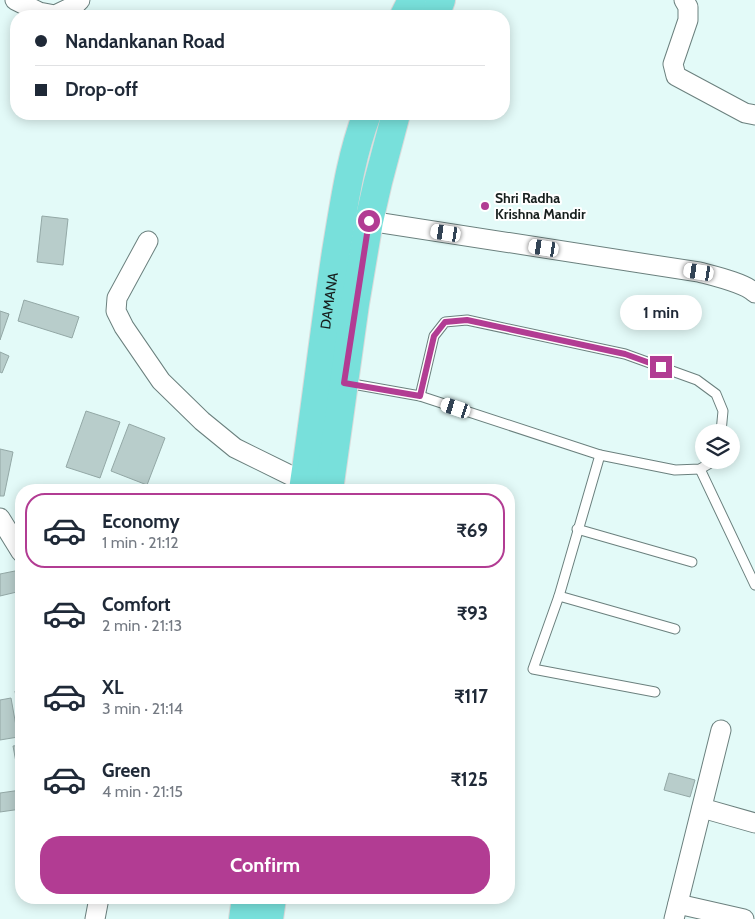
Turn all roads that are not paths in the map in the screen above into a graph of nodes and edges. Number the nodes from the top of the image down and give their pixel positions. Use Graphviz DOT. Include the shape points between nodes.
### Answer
graph roads {
  1 [pos="15,0"];
  2 [pos="80,0"];
  3 [pos="684,0"];
  4 [pos="35,10"];
  5 [pos="64,10"];
  6 [pos="755,115"];
  7 [pos="394,120"];
  8 [pos="363,124"];
  9 [pos="388,142"];
  10 [pos="369,221"];
  11 [pos="148,241"];
  12 [pos="755,293"];
  13 [pos="344,383"];
  14 [pos="420,396"];
  15 [pos="722,424"];
  16 [pos="600,454"];
  17 [pos="700,469"];
  18 [pos="306,484"];
  19 [pos="312,484"];
  20 [pos="313,484"];
  21 [pos="0,518"];
  22 [pos="577,529"];
  23 [pos="15,542"];
  24 [pos="692,562"];
  25 [pos="755,586"];
  26 [pos="559,596"];
  27 [pos="676,629"];
  28 [pos="655,692"];
  29 [pos="721,730"];
  30 [pos="702,808"];
  31 [pos="755,823"];
  32 [pos="98,904"];
  33 [pos="245,904"];
  34 [pos="271,904"];
  35 [pos="676,911"];
  36 [pos="94,919"];
  37 [pos="244,919"];
  38 [pos="269,919"];
  39 [pos="744,919"];
  1 -- 4 [label="street"];
  2 -- 5 [label="street"];
  3 -- 6 [label="street" via="688,7 688,20 672,64 676,76 745,113"];
  7 -- 9 [label="main road"];
  8 -- 9 [label="main road"];
  8 -- 19 [label="main road, DAMANA" via="344,205 332,277 318,378"];
  9 -- 10 [label="main road"];
  10 -- 12 [label="street" via="699,272"];
  10 -- 13 [label="main road"];
  11 -- 18 [label="street" via="117,298 116,311 124,327 161,381 202,422 235,448"];
  13 -- 14 [label="lane"];
  13 -- 20 [label="main road"];
  14 -- 15 [label="lane" via="434,336 445,322 467,320 625,354 697,380 716,394 723,411"];
  14 -- 16 [label="lane"];
  16 -- 17 [label="lane" via="675,470"];
  16 -- 22 [label="lane"];
  17 -- 25 [label="lane"];
  21 -- 23 [label="street"];
  22 -- 24 [label="lane"];
  22 -- 26 [label="lane"];
  26 -- 27 [label="lane"];
  26 -- 28 [label="lane" via="533,669"];
  29 -- 30 [label="street"];
  30 -- 31 [label="street"];
  30 -- 35 [label="street"];
  32 -- 36 [label="street"];
  33 -- 37 [label="main road"];
  34 -- 38 [label="main road"];
  35 -- 39 [label="street"];
}
